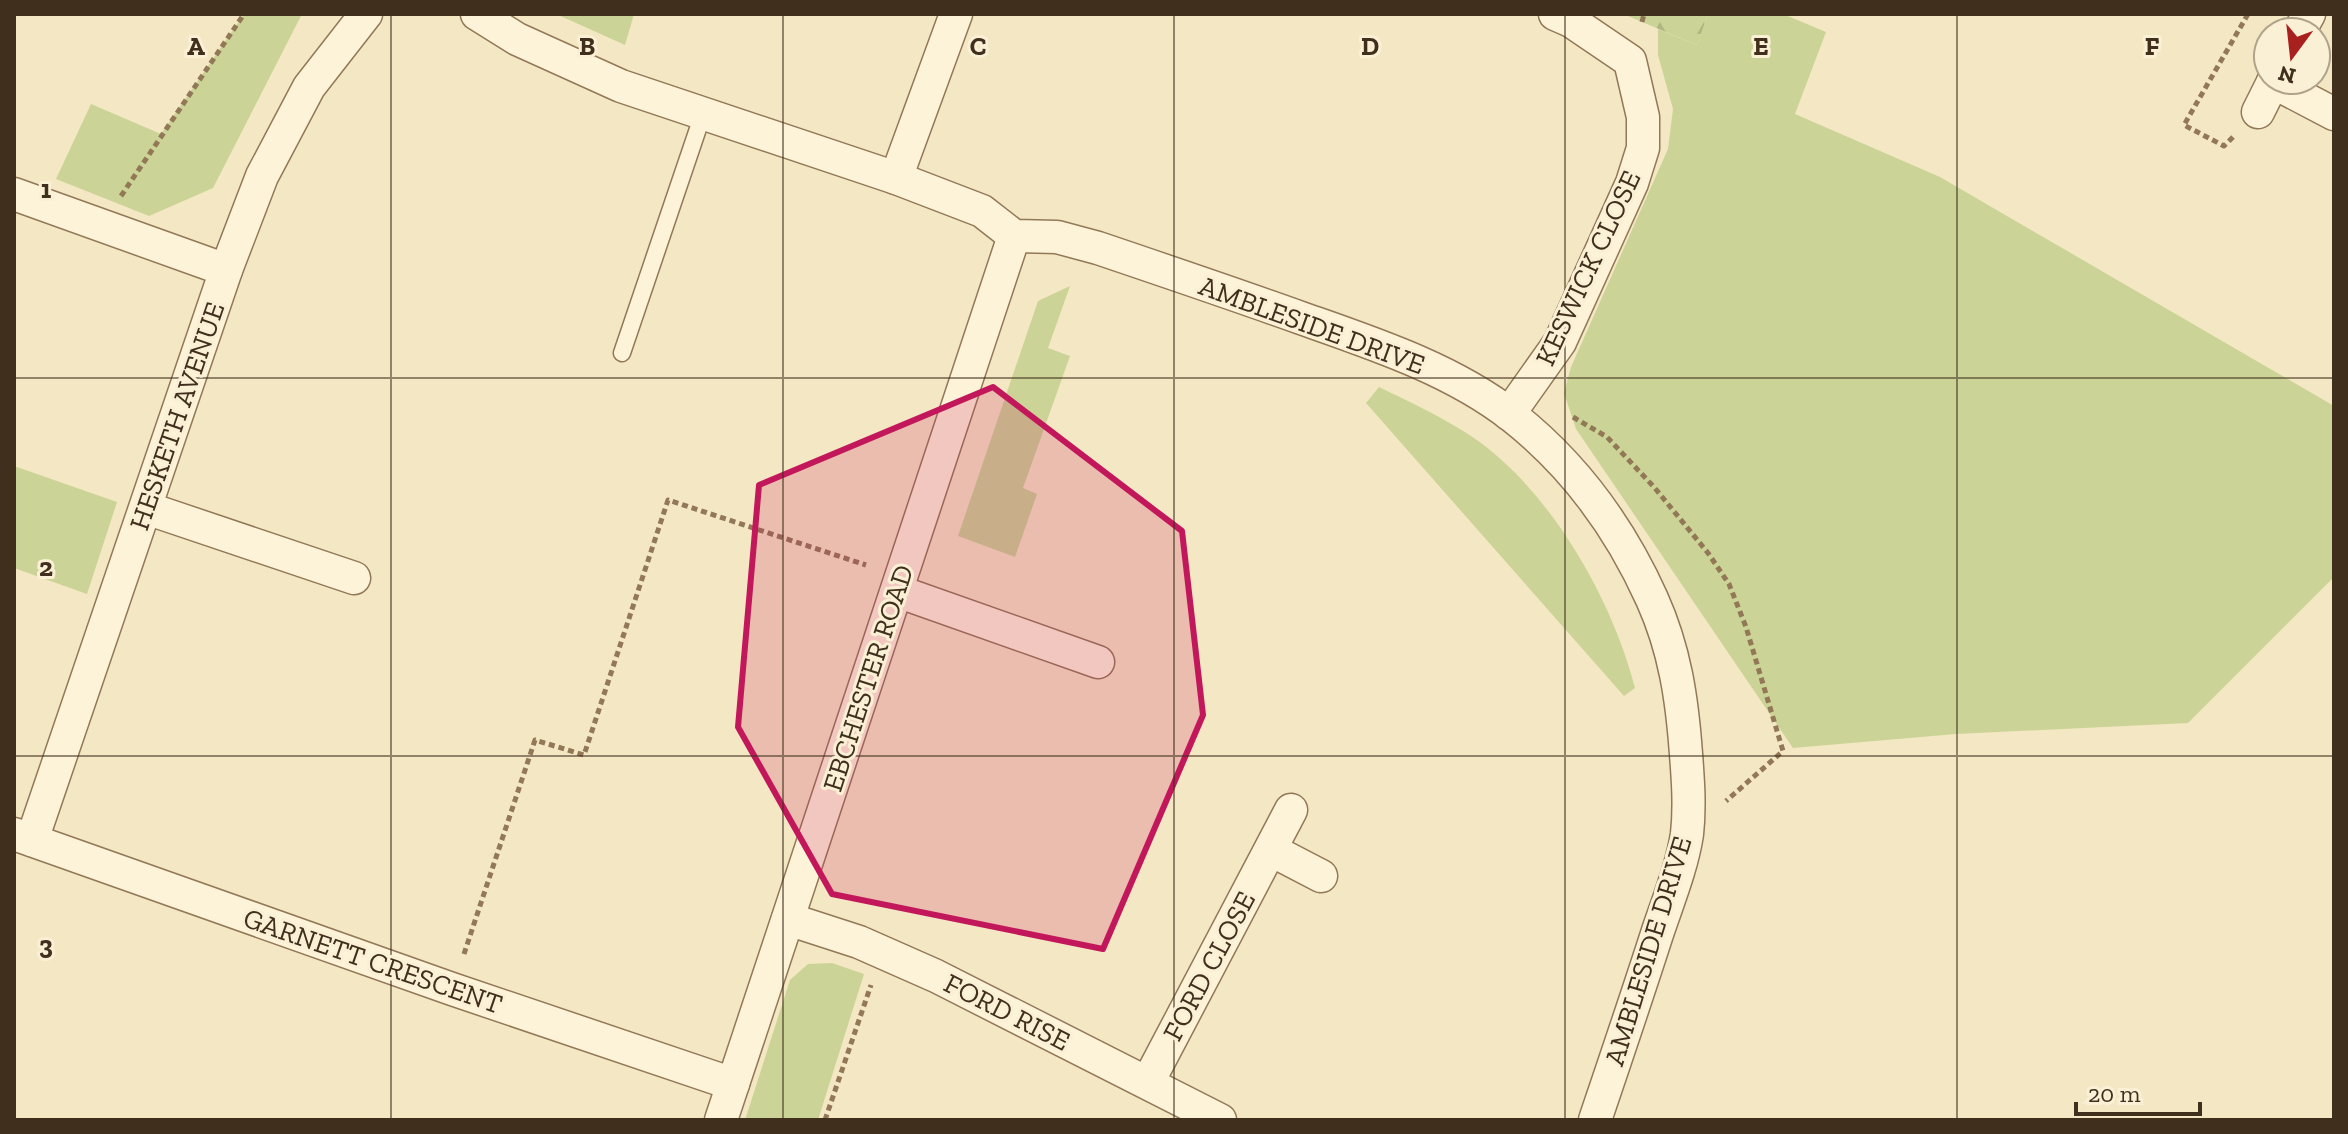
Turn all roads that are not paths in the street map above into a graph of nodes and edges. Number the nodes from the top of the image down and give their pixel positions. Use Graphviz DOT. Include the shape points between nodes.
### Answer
graph roads {
  1 [pos="366,14"];
  2 [pos="477,14"];
  3 [pos="956,14"];
  4 [pos="1555,14"];
  5 [pos="2266,96"];
  6 [pos="2301,96"];
  7 [pos="2258,112"];
  8 [pos="703,114"];
  9 [pos="2334,114"];
  10 [pos="896,178"];
  11 [pos="14,194"];
  12 [pos="1014,236"];
  13 [pos="226,270"];
  14 [pos="622,353"];
  15 [pos="1509,414"];
  16 [pos="146,508"];
  17 [pos="354,578"];
  18 [pos="899,584"];
  19 [pos="1098,662"];
  20 [pos="1291,810"];
  21 [pos="23,837"];
  22 [pos="1271,850"];
  23 [pos="1321,876"];
  24 [pos="788,919"];
  25 [pos="1148,1082"];
  26 [pos="733,1084"];
  27 [pos="721,1120"];
  28 [pos="1220,1120"];
  29 [pos="1595,1120"];
  1 -- 13 [label="street, HESKETH AVENUE" via="309,87 262,176"];
  2 -- 8 [label="street" via="517,39 621,86"];
  3 -- 10 [label="street"];
  4 -- 15 [label="street, KESWICK CLOSE" via="1630,61 1643,117 1643,148 1560,342"];
  5 -- 7 [label="street"];
  6 -- 9 [label="street"];
  8 -- 10 [label="street"];
  8 -- 14 [label="lane"];
  10 -- 12 [label="street" via="982,211"];
  11 -- 13 [label="street"];
  12 -- 15 [label="street, AMBLESIDE DRIVE" via="1057,237 1098,248 1369,341 1450,377"];
  12 -- 18 [label="street, EBCHESTER ROAD"];
  13 -- 16 [label="street, HESKETH AVENUE"];
  15 -- 29 [label="street, AMBLESIDE DRIVE" via="1582,483 1641,576 1676,668 1683,715 1687,834"];
  16 -- 17 [label="street"];
  16 -- 21 [label="street, HESKETH AVENUE"];
  18 -- 19 [label="street"];
  18 -- 24 [label="street, EBCHESTER ROAD"];
  20 -- 22 [label="street, FORD CLOSE"];
  21 -- 26 [label="street, GARNETT CRESCENT"];
  22 -- 23 [label="street"];
  22 -- 25 [label="street, FORD CLOSE"];
  24 -- 25 [label="street, FORD RISE" via="936,976"];
  24 -- 26 [label="street, EBCHESTER ROAD"];
  25 -- 28 [label="street, FORD RISE"];
  26 -- 27 [label="street, EBCHESTER ROAD"];
}
